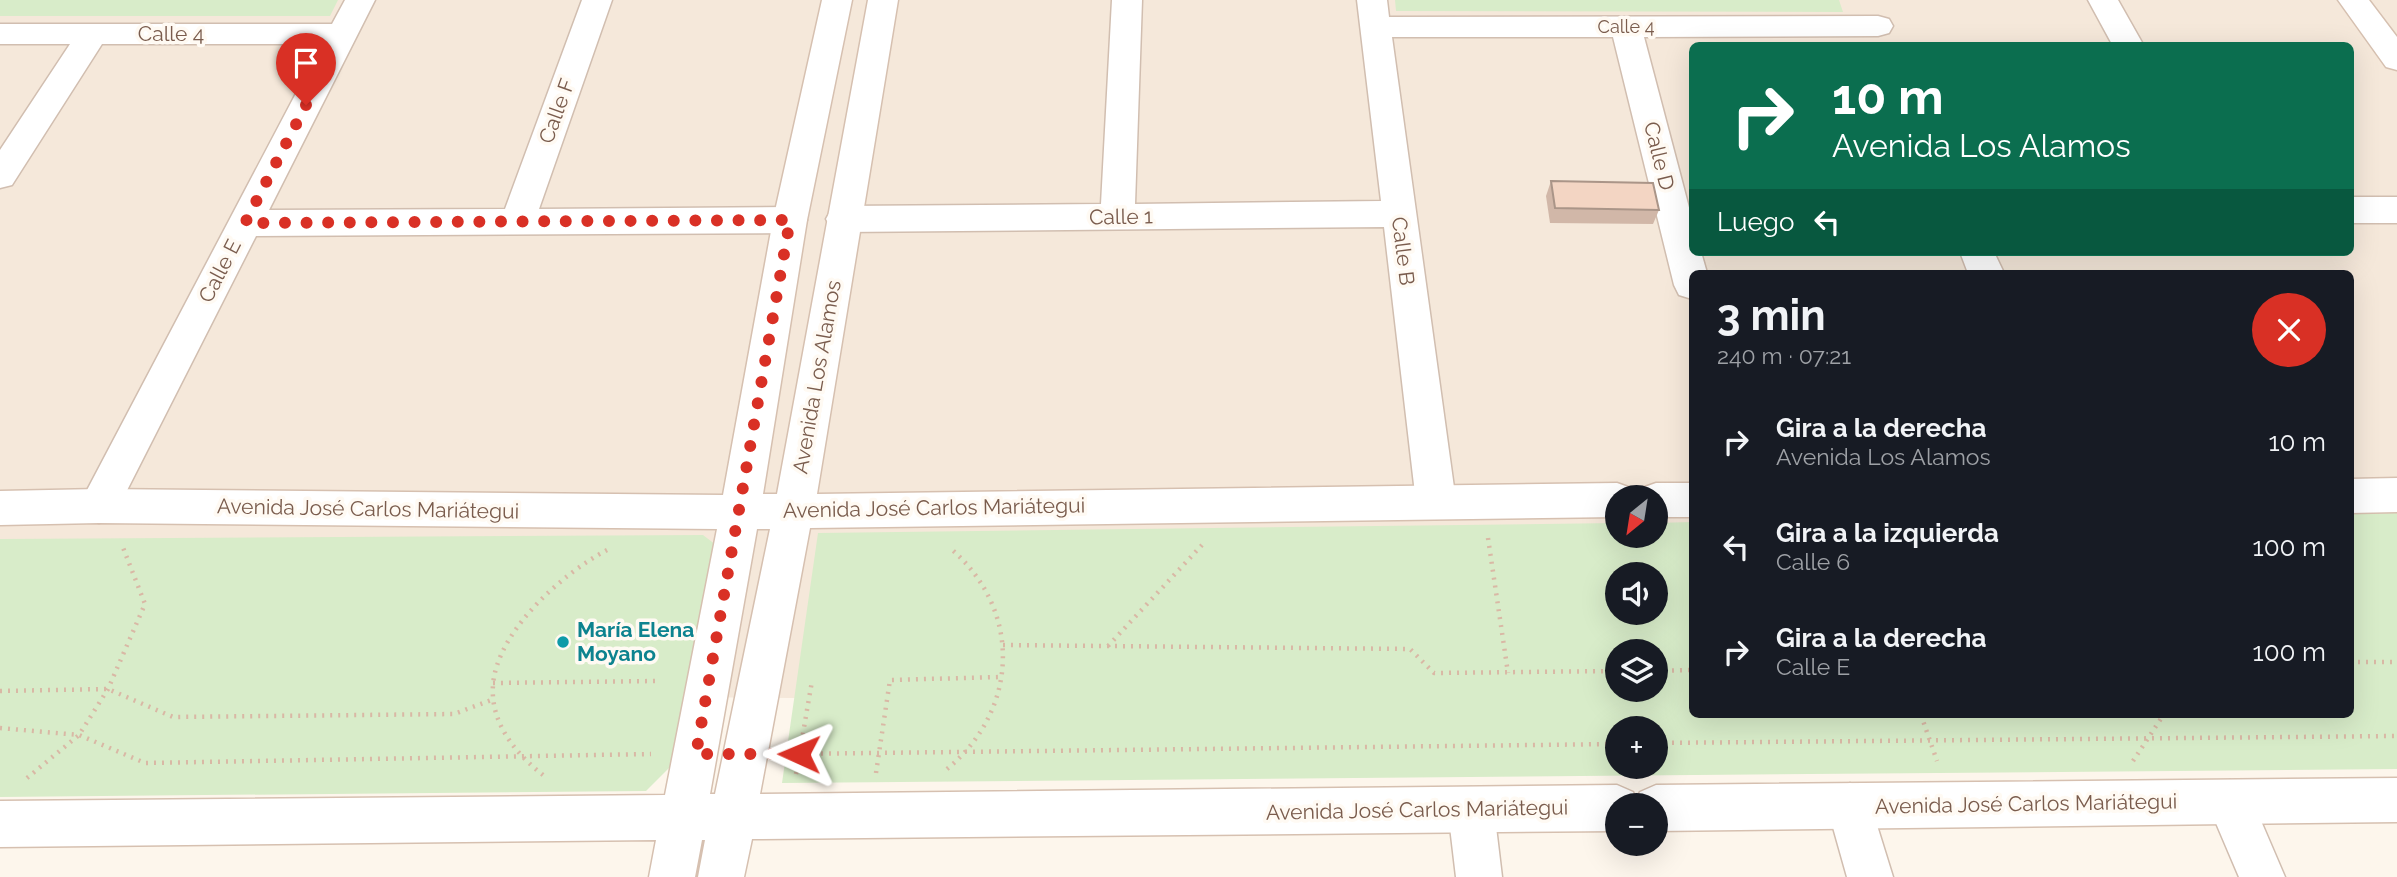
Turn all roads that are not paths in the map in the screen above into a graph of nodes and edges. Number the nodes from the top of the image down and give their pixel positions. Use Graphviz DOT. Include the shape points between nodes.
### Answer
graph roads {
  1 [pos="360,0"];
  2 [pos="597,0"];
  3 [pos="837,0"];
  4 [pos="883,0"];
  5 [pos="1126,0"];
  6 [pos="2103,0"];
  7 [pos="2353,0"];
  8 [pos="2385,0"];
  9 [pos="1373,14"];
  10 [pos="2397,15"];
  11 [pos="1877,24"];
  12 [pos="1626,26"];
  13 [pos="0,34"];
  14 [pos="93,34"];
  15 [pos="343,34"];
  16 [pos="2127,42"];
  17 [pos="2397,59"];
  18 [pos="0,176"];
  19 [pos="2354,210"];
  20 [pos="2397,210"];
  21 [pos="1399,214"];
  22 [pos="1117,217"];
  23 [pos="844,219"];
  24 [pos="790,220"];
  25 [pos="517,222"];
  26 [pos="245,223"];
  27 [pos="1689,273"];
  28 [pos="2397,495"];
  29 [pos="2354,496"];
  30 [pos="1605,500"];
  31 [pos="1668,500"];
  32 [pos="1689,500"];
  33 [pos="1436,502"];
  34 [pos="99,506"];
  35 [pos="0,508"];
  36 [pos="794,510"];
  37 [pos="740,512"];
  38 [pos="2397,800"];
  39 [pos="2230,802"];
  40 [pos="1850,806"];
  41 [pos="1605,808"];
  42 [pos="1668,808"];
  43 [pos="1471,810"];
  44 [pos="685,817"];
  45 [pos="732,817"];
  46 [pos="0,824"];
  47 [pos="672,877"];
  48 [pos="721,877"];
  49 [pos="1479,877"];
  50 [pos="1870,877"];
  51 [pos="2262,877"];
  1 -- 15 [label="street, Calle E"];
  2 -- 25 [label="street, Calle F"];
  3 -- 24 [label="street"];
  4 -- 23 [label="street, Avenida Los Alamos"];
  5 -- 22 [label="street"];
  6 -- 16 [label="street"];
  7 -- 17 [label="street"];
  8 -- 10 [label="street"];
  9 -- 12 [label="street, Calle 4"];
  9 -- 21 [label="street, Calle B"];
  11 -- 12 [label="street, Calle 4"];
  12 -- 27 [label="street, Calle D"];
  13 -- 14 [label="street, Calle 4"];
  14 -- 15 [label="street, Calle 4"];
  14 -- 18 [label="street"];
  15 -- 26 [label="street, Calle E"];
  19 -- 20 [label="street"];
  21 -- 22 [label="street, Calle 1"];
  21 -- 33 [label="street, Calle B"];
  22 -- 23 [label="street, Calle 1"];
  23 -- 36 [label="street, Avenida Los Alamos"];
  24 -- 25 [label="street"];
  24 -- 37 [label="street"];
  25 -- 26 [label="street"];
  26 -- 34 [label="street, Calle E"];
  28 -- 29 [label="street"];
  30 -- 33 [label="street, Avenida José Carlos Mariátegui"];
  31 -- 32 [label="street"];
  33 -- 36 [label="street, Avenida José Carlos Mariátegui"];
  34 -- 35 [label="street, Avenida José Carlos Mariátegui"];
  34 -- 37 [label="street, Avenida José Carlos Mariátegui"];
  36 -- 37 [label="street, Avenida José Carlos Mariátegui"];
  36 -- 45 [label="street, Avenida Los Alamos"];
  37 -- 44 [label="street"];
  38 -- 39 [label="street, Avenida José Carlos Mariátegui"];
  39 -- 40 [label="street, Avenida José Carlos Mariátegui"];
  39 -- 51 [label="street"];
  40 -- 42 [label="street, Avenida José Carlos Mariátegui"];
  40 -- 50 [label="street"];
  41 -- 43 [label="street, Avenida José Carlos Mariátegui"];
  43 -- 45 [label="street, Avenida José Carlos Mariátegui"];
  43 -- 49 [label="street"];
  44 -- 45 [label="street, Avenida José Carlos Mariátegui"];
  44 -- 46 [label="street, Avenida José Carlos Mariátegui"];
  44 -- 47 [label="street"];
  45 -- 48 [label="street, Avenida Los Alamos"];
}
